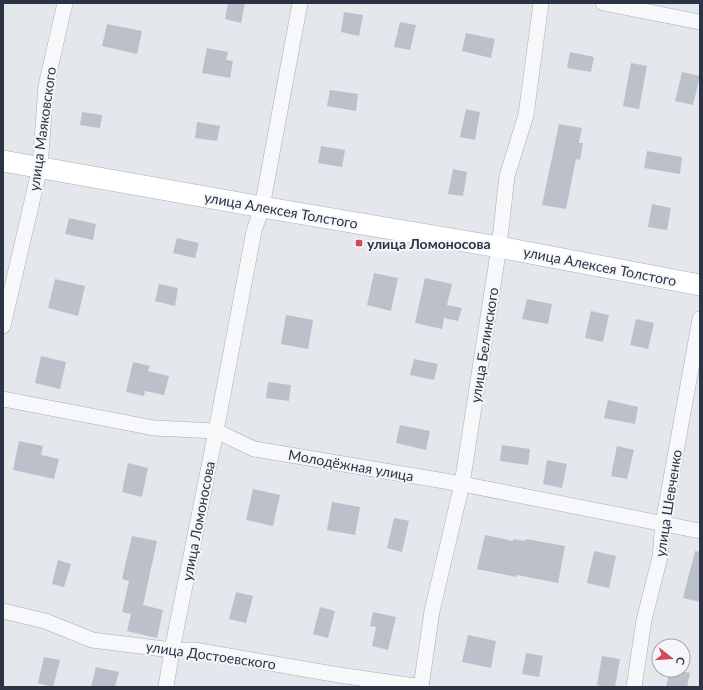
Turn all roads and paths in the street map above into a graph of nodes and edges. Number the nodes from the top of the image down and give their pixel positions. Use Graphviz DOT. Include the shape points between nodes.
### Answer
graph roads {
  1 [pos="65,3"];
  2 [pos="300,3"];
  3 [pos="541,3"];
  4 [pos="603,3"];
  5 [pos="700,22"];
  6 [pos="3,161"];
  7 [pos="40,167"];
  8 [pos="262,207"];
  9 [pos="499,247"];
  10 [pos="700,285"];
  11 [pos="700,319"];
  12 [pos="3,326"];
  13 [pos="3,399"];
  14 [pos="216,431"];
  15 [pos="462,484"];
  16 [pos="663,523"];
  17 [pos="700,531"];
  18 [pos="3,611"];
  19 [pos="172,650"];
  20 [pos="166,687"];
  21 [pos="422,687"];
  22 [pos="634,687"];
  1 -- 7 [label="street, улица Маяковского" via="46,86"];
  2 -- 8 [label="street, улица Ломоносова"];
  3 -- 9 [label="street, улица Белинского" via="526,115 507,176"];
  4 -- 5 [label="street"];
  6 -- 7 [label="street, улица Алексея Толстого"];
  7 -- 8 [label="street, улица Алексея Толстого"];
  7 -- 12 [label="street, улица Маяковского"];
  8 -- 9 [label="street, улица Алексея Толстого"];
  8 -- 14 [label="street, улица Ломоносова" via="254,231"];
  9 -- 10 [label="street, улица Алексея Толстого"];
  9 -- 15 [label="street, улица Белинского"];
  11 -- 16 [label="street, улица Шевченко"];
  13 -- 14 [label="street, Молодёжная улица" via="154,428"];
  14 -- 15 [label="street, Молодёжная улица" via="254,449"];
  14 -- 19 [label="street, улица Ломоносова"];
  15 -- 16 [label="street, Молодёжная улица"];
  15 -- 21 [label="street, улица Белинского" via="432,611"];
  16 -- 17 [label="street, Молодёжная улица"];
  16 -- 22 [label="street, улица Шевченко" via="660,557 644,620"];
  18 -- 19 [label="street, улица Достоевского" via="45,621 92,640"];
  19 -- 20 [label="street, улица Ломоносова"];
  19 -- 21 [label="street, улица Достоевского" via="194,650"];
}
